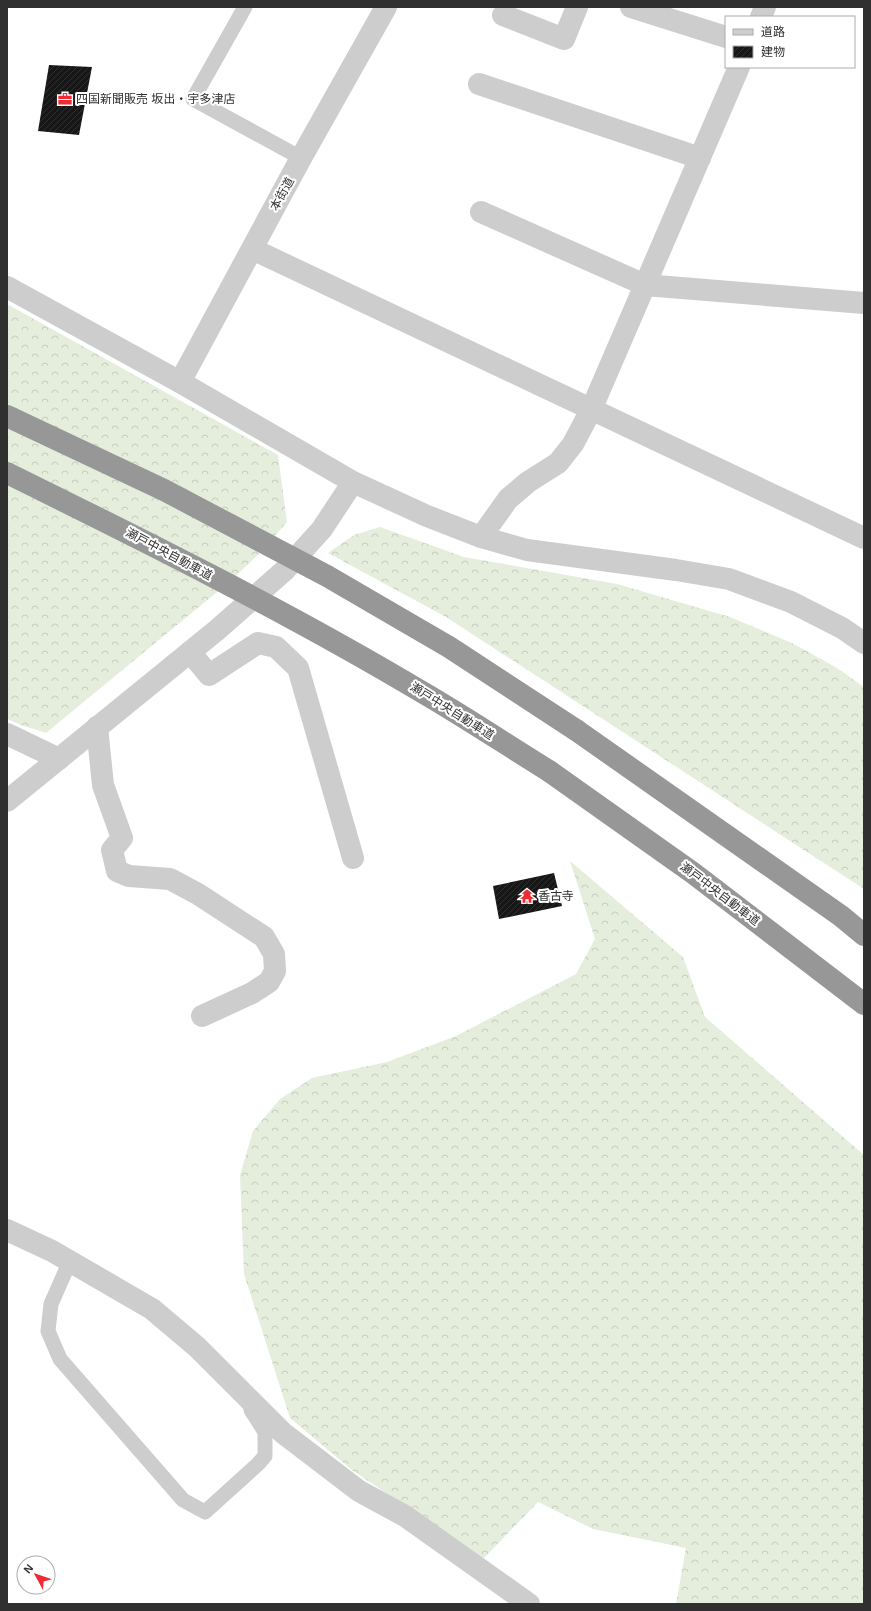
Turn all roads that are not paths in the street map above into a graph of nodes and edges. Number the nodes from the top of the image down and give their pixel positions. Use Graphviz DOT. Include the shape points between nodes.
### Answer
graph roads {
  1 [pos="245,7"];
  2 [pos="386,7"];
  3 [pos="577,7"];
  4 [pos="631,7"];
  5 [pos="765,7"];
  6 [pos="503,15"];
  7 [pos="760,16"];
  8 [pos="725,37"];
  9 [pos="739,68"];
  10 [pos="479,84"];
  11 [pos="301,158"];
  12 [pos="700,158"];
  13 [pos="481,212"];
  14 [pos="252,249"];
  15 [pos="645,285"];
  16 [pos="7,287"];
  17 [pos="864,303"];
  18 [pos="180,382"];
  19 [pos="591,410"];
  20 [pos="7,416"];
  21 [pos="7,473"];
  22 [pos="353,482"];
  23 [pos="481,537"];
  24 [pos="864,538"];
  25 [pos="864,642"];
  26 [pos="190,652"];
  27 [pos="97,728"];
  28 [pos="7,734"];
  29 [pos="59,759"];
  30 [pos="7,801"];
  31 [pos="353,858"];
  32 [pos="864,935"];
  33 [pos="864,1004"];
  34 [pos="202,1016"];
  35 [pos="7,1230"];
  36 [pos="70,1261"];
  37 [pos="235,1384"];
  38 [pos="529,1604"];
  1 -- 11 [label="lane" via="193,99"];
  2 -- 11 [label="street, 本街道"];
  3 -- 6 [label="street" via="564,39"];
  4 -- 8 [label="street"];
  5 -- 7 [label="street"];
  9 -- 12 [label="street"];
  10 -- 12 [label="street"];
  11 -- 14 [label="street, 本街道"];
  12 -- 15 [label="street"];
  13 -- 15 [label="street"];
  14 -- 18 [label="street, 本街道"];
  14 -- 19 [label="street"];
  15 -- 17 [label="street"];
  15 -- 19 [label="street"];
  16 -- 18 [label="street"];
  18 -- 22 [label="street"];
  19 -- 23 [label="street" via="573,444 558,463 528,482 508,499"];
  19 -- 24 [label="street"];
  20 -- 32 [label="highway, bridge" via="164,490 327,576 449,647 576,730 841,916"];
  21 -- 33 [label="highway, 瀬戸中央自動車道, bridge" via="136,537 423,692 549,771 693,873"];
  22 -- 23 [label="street" via="427,516"];
  22 -- 26 [label="street" via="322,528 285,570"];
  23 -- 25 [label="street" via="526,550 676,570 729,580 791,602"];
  26 -- 27 [label="street"];
  26 -- 31 [label="street" via="209,675 258,643 276,647 298,668"];
  27 -- 29 [label="street"];
  27 -- 34 [label="street" via="103,785 122,838 112,850 118,871 129,876 170,879 264,936 274,954 275,971 269,982 252,993"];
  28 -- 29 [label="street"];
  29 -- 30 [label="street"];
  35 -- 36 [label="street"];
  36 -- 37 [label="street" via="152,1309"];
  36 -- 37 [label="lane" via="51,1304 48,1331 60,1359 183,1500 205,1512 265,1456 265,1432"];
  37 -- 38 [label="street" via="283,1433 359,1491 404,1516"];
}
